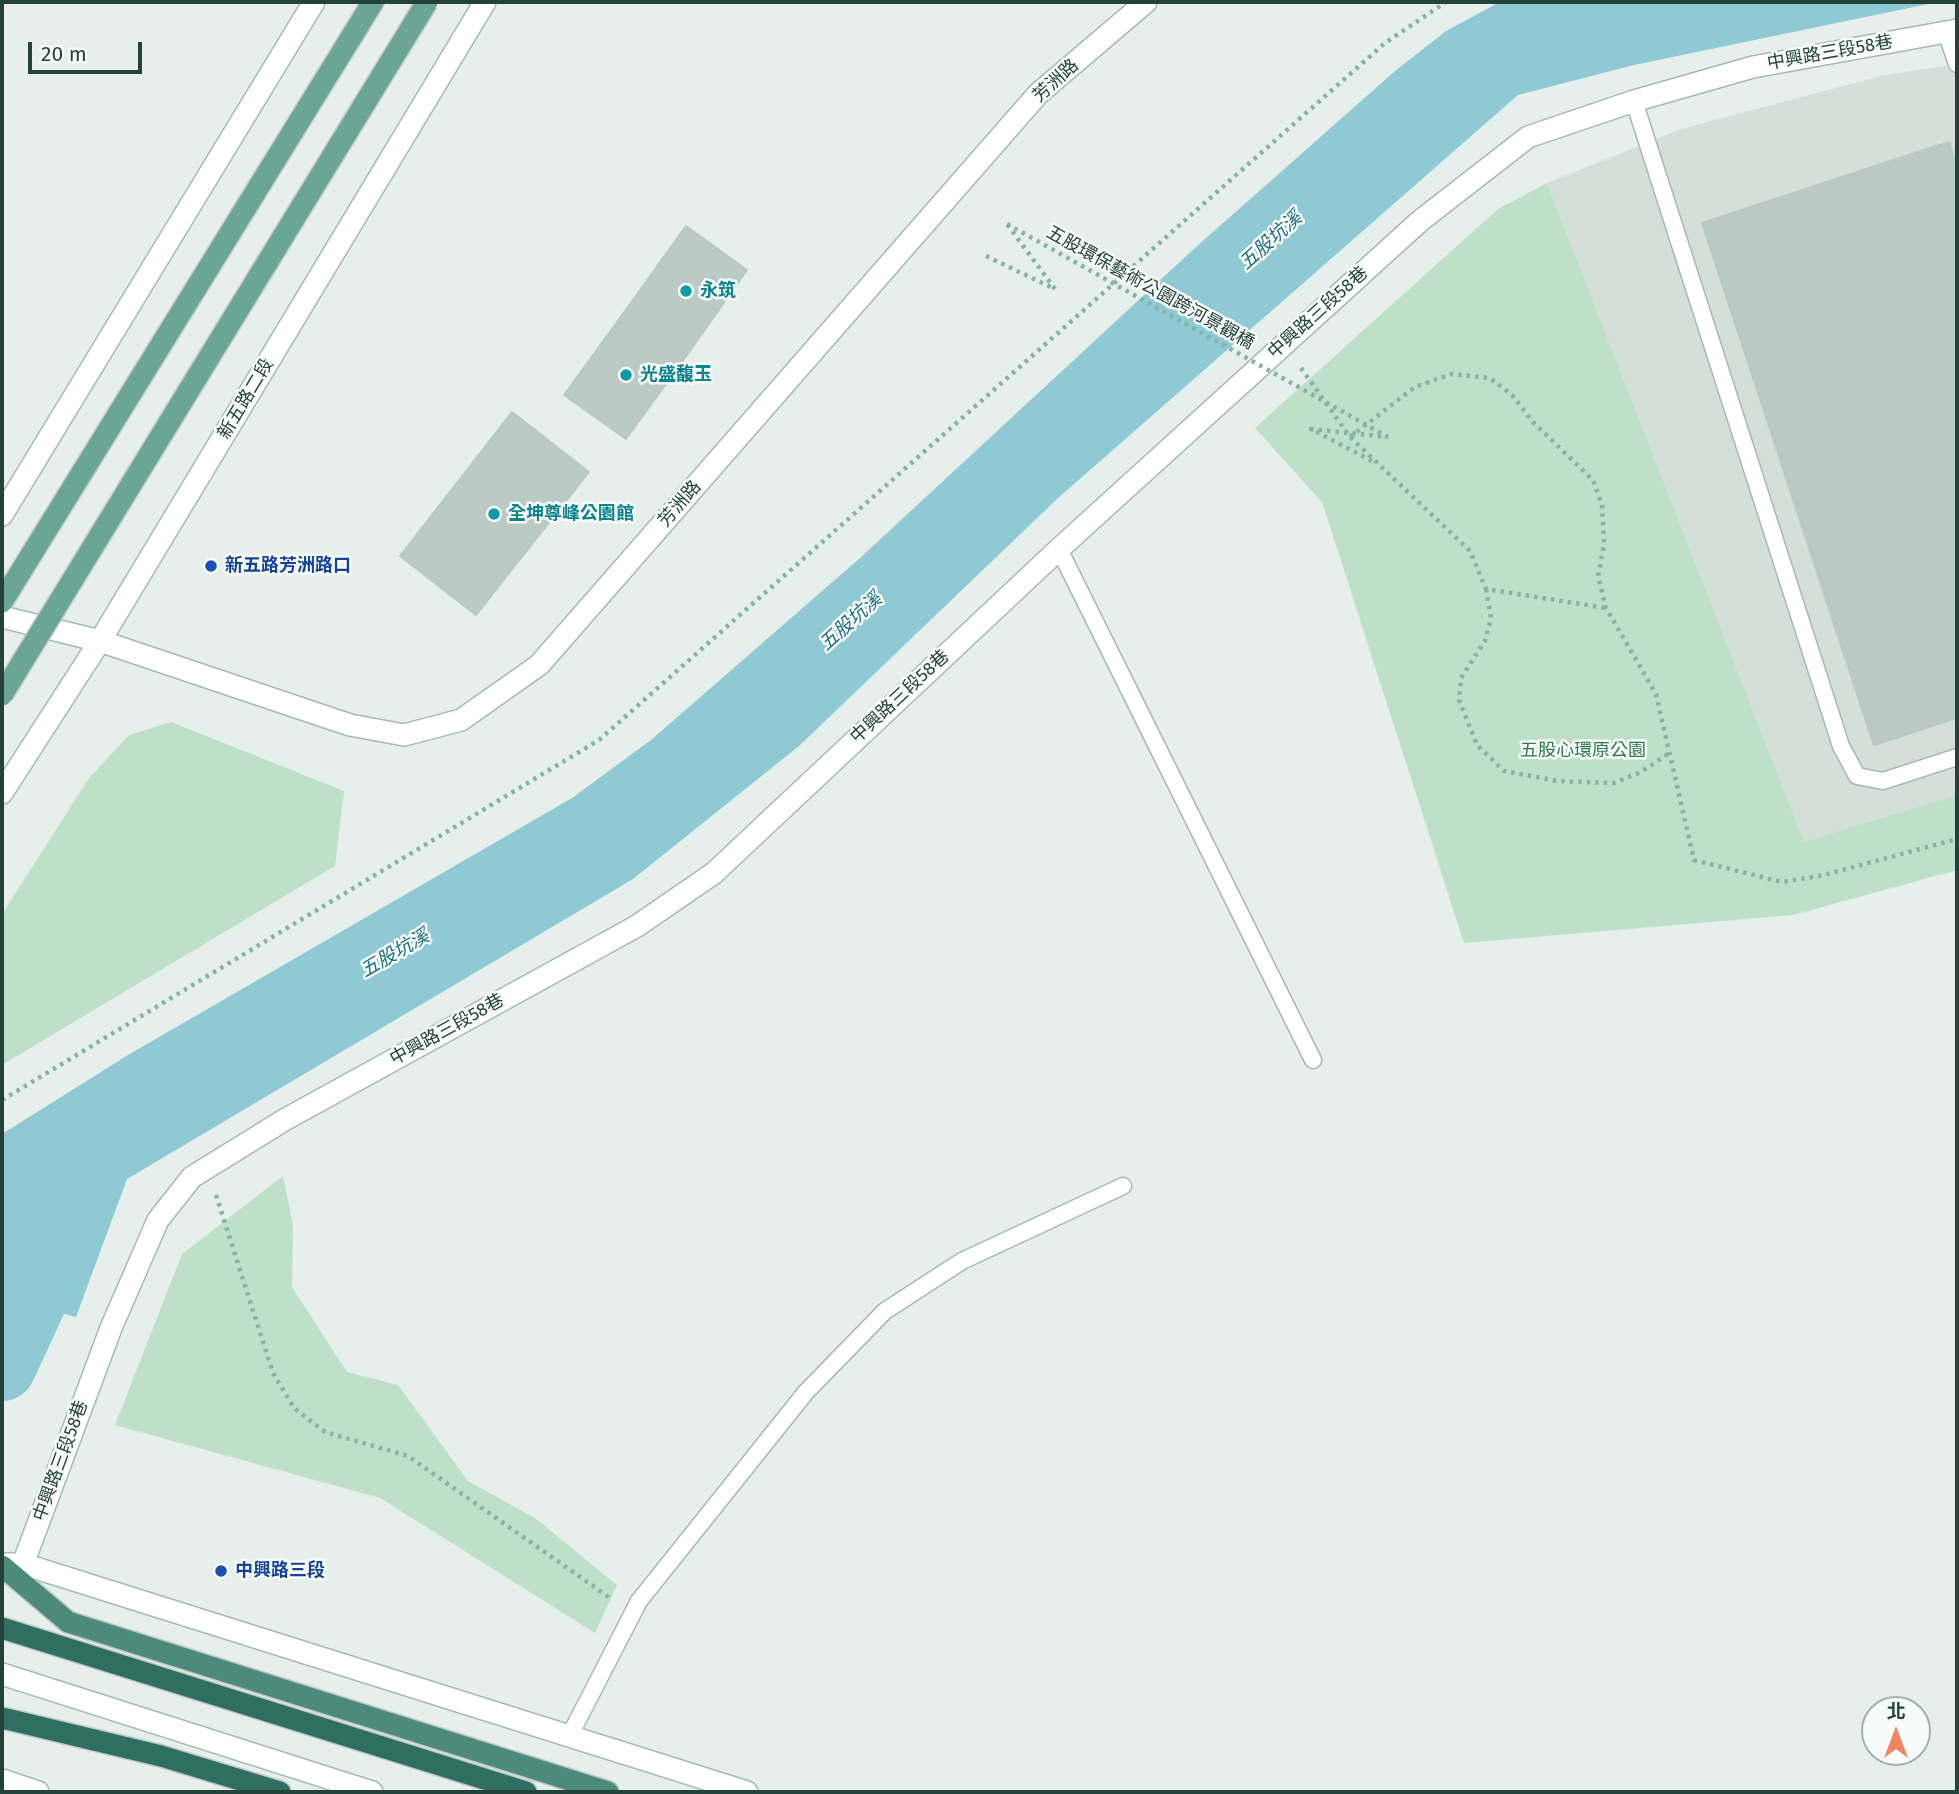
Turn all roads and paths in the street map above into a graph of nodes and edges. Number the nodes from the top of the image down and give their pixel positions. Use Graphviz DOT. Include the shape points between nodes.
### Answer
graph roads {
  1 [pos="314,2"];
  2 [pos="373,2"];
  3 [pos="427,2"];
  4 [pos="485,2"];
  5 [pos="1146,2"];
  6 [pos="1446,2"];
  7 [pos="1952,31"];
  8 [pos="1957,64"];
  9 [pos="1634,101"];
  10 [pos="986,256"];
  11 [pos="1284,344"];
  12 [pos="1350,437"];
  13 [pos="1378,465"];
  14 [pos="2,515"];
  15 [pos="1059,549"];
  16 [pos="1486,589"];
  17 [pos="2,602"];
  18 [pos="1606,608"];
  19 [pos="2,617"];
  20 [pos="100,641"];
  21 [pos="2,695"];
  22 [pos="1671,752"];
  23 [pos="1957,757"];
  24 [pos="2,793"];
  25 [pos="1957,839"];
  26 [pos="1313,1060"];
  27 [pos="2,1100"];
  28 [pos="208,1167"];
  29 [pos="1123,1186"];
  30 [pos="23,1563"];
  31 [pos="2,1565"];
  32 [pos="633,1614"];
  33 [pos="2,1628"];
  34 [pos="2,1674"];
  35 [pos="2,1718"];
  36 [pos="569,1737"];
  37 [pos="2,1780"];
  38 [pos="38,1792"];
  39 [pos="279,1792"];
  40 [pos="372,1792"];
  41 [pos="526,1792"];
  42 [pos="608,1792"];
  43 [pos="747,1792"];
  1 -- 14 [label="street"];
  2 -- 17 [label="main road"];
  3 -- 21 [label="main road, bridge"];
  4 -- 20 [label="street, 新五路二段"];
  5 -- 20 [label="street, 芳洲路" via="1038,94 539,665 461,720 404,735 350,725"];
  6 -- 27 [label="path" via="1385,43 599,740"];
  7 -- 8 [label="lane"];
  7 -- 9 [label="street, 中興路三段58巷" via="1754,67"];
  9 -- 11 [label="street, 中興路三段58巷" via="1528,137 1420,221"];
  9 -- 23 [label="lane" via="1841,746 1857,776 1883,781"];
  10 -- 13 [label="path, 五股環保藝術公園跨河景觀橋, bridge" via="1055,289 1007,224 1388,437 1311,429"];
  11 -- 12 [label="path"];
  11 -- 15 [label="street, 中興路三段58巷"];
  12 -- 13 [label="path"];
  12 -- 18 [label="path" via="1415,387 1451,374 1490,378 1512,395 1593,481 1602,505 1604,545 1598,576"];
  13 -- 16 [label="path" via="1470,551"];
  15 -- 26 [label="lane"];
  15 -- 28 [label="street, 中興路三段58巷" via="714,873 637,926 286,1119"];
  16 -- 18 [label="path"];
  16 -- 22 [label="path" via="1491,618 1485,641 1461,678 1459,700 1477,745 1504,771 1558,781 1614,783 1642,772"];
  18 -- 22 [label="path" via="1656,694"];
  19 -- 20 [label="street, 芳洲路"];
  20 -- 24 [label="street, 新五路二段"];
  22 -- 25 [label="path" via="1694,860 1782,882"];
  28 -- 30 [label="street, 中興路三段58巷" via="192,1178 158,1220 111,1328"];
  28 -- 32 [label="path" via="273,1373 294,1408 325,1432 408,1456"];
  29 -- 32 [label="lane" via="962,1261 885,1311 806,1392"];
  30 -- 31 [label="street"];
  30 -- 36 [label="street"];
  31 -- 42 [label="highway" via="68,1622"];
  32 -- 36 [label="lane"];
  33 -- 41 [label="highway"];
  34 -- 40 [label="street"];
  35 -- 39 [label="highway" via="161,1756"];
  36 -- 43 [label="street"];
  37 -- 38 [label="street"];
}
